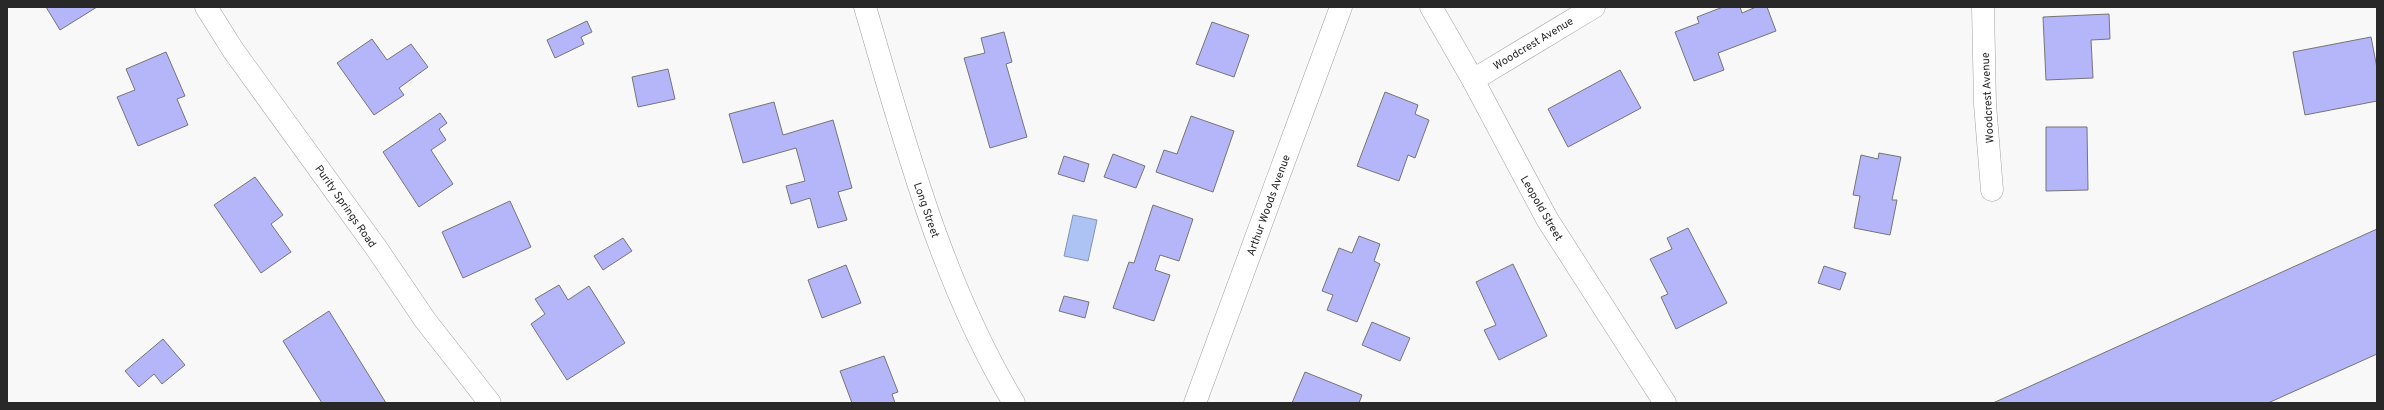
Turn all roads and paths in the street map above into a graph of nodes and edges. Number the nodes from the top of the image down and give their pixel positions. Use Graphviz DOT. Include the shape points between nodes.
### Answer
graph roads {
  1 [pos="206,7"];
  2 [pos="865,7"];
  3 [pos="1341,7"];
  4 [pos="1431,7"];
  5 [pos="1594,7"];
  6 [pos="1984,7"];
  7 [pos="1473,80"];
  8 [pos="1992,190"];
  9 [pos="490,403"];
  10 [pos="1014,403"];
  11 [pos="1195,403"];
  12 [pos="1665,403"];
  1 -- 9 [label="street, Purity Springs Road" via="233,50 346,204 425,320"];
  2 -- 10 [label="street, Long Street" via="940,247 968,312"];
  3 -- 11 [label="street, Arthur Woods Avenue"];
  4 -- 7 [label="street, Leopold Street"];
  5 -- 7 [label="street, Woodcrest Avenue"];
  6 -- 8 [label="street, Woodcrest Avenue" via="1985,104"];
  7 -- 12 [label="street, Leopold Street" via="1547,219"];
}
